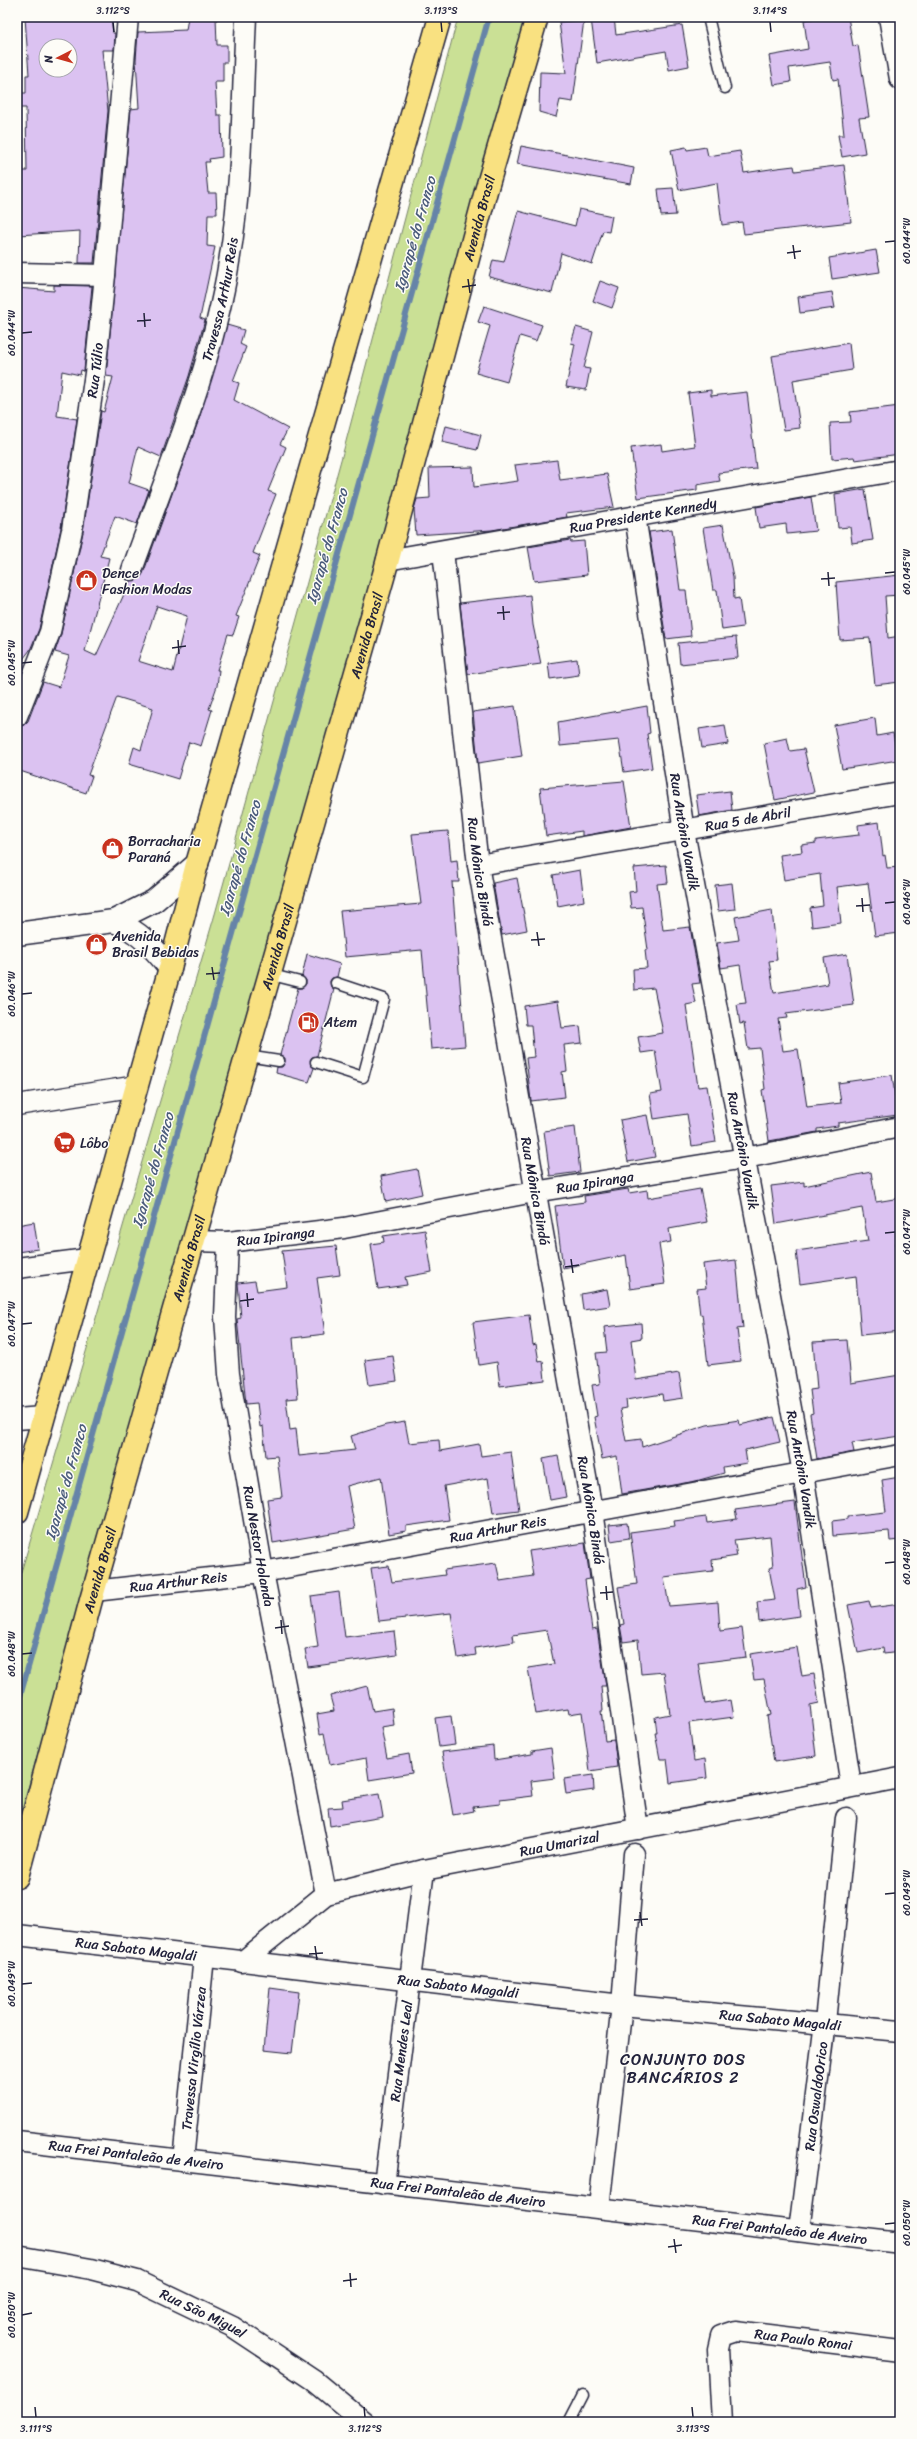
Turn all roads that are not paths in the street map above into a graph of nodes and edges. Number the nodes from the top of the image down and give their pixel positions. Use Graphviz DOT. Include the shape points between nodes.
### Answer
graph roads {
  1 [pos="128,17"];
  2 [pos="246,17"];
  3 [pos="440,17"];
  4 [pos="536,17"];
  5 [pos="708,17"];
  6 [pos="889,17"];
  7 [pos="900,79"];
  8 [pos="725,88"];
  9 [pos="17,273"];
  10 [pos="105,275"];
  11 [pos="900,470"];
  12 [pos="635,516"];
  13 [pos="443,551"];
  14 [pos="387,560"];
  15 [pos="132,570"];
  16 [pos="17,716"];
  17 [pos="900,793"];
  18 [pos="684,831"];
  19 [pos="197,864"];
  20 [pos="478,866"];
  21 [pos="114,921"];
  22 [pos="17,934"];
  23 [pos="170,968"];
  24 [pos="268,974"];
  25 [pos="300,982"];
  26 [pos="336,983"];
  27 [pos="246,1056"];
  28 [pos="279,1061"];
  29 [pos="316,1062"];
  30 [pos="137,1086"];
  31 [pos="17,1105"];
  32 [pos="900,1127"];
  33 [pos="745,1158"];
  34 [pos="534,1192"];
  35 [pos="194,1241"];
  36 [pos="228,1242"];
  37 [pos="87,1258"];
  38 [pos="17,1268"];
  39 [pos="42,1417"];
  40 [pos="17,1419"];
  41 [pos="900,1455"];
  42 [pos="803,1473"];
  43 [pos="592,1511"];
  44 [pos="17,1512"];
  45 [pos="263,1572"];
  46 [pos="94,1591"];
  47 [pos="900,1778"];
  48 [pos="851,1786"];
  49 [pos="846,1818"];
  50 [pos="638,1829"];
  51 [pos="634,1854"];
  52 [pos="424,1870"];
  53 [pos="17,1877"];
  54 [pos="326,1894"];
  55 [pos="17,1935"];
  56 [pos="204,1957"];
  57 [pos="242,1962"];
  58 [pos="412,1979"];
  59 [pos="622,2005"];
  60 [pos="825,2022"];
  61 [pos="900,2031"];
  62 [pos="17,2142"];
  63 [pos="183,2160"];
  64 [pos="384,2184"];
  65 [pos="599,2207"];
  66 [pos="799,2231"];
  67 [pos="900,2243"];
  68 [pos="17,2256"];
  69 [pos="900,2351"];
  70 [pos="583,2395"];
  71 [pos="364,2422"];
  72 [pos="569,2422"];
  73 [pos="722,2422"];
  1 -- 10 [label="street, Rua Túlio"];
  2 -- 15 [label="street, Travessa Arthur Reis" via="238,188 229,262 210,349"];
  3 -- 19 [label="highway"];
  4 -- 14 [label="highway, Avenida Brasil" via="486,191"];
  5 -- 8 [label="lane"];
  6 -- 7 [label="street"];
  9 -- 10 [label="street"];
  10 -- 16 [label="street, Rua Túlio" via="95,373 72,530 50,632"];
  11 -- 12 [label="street, Rua Presidente Kennedy"];
  12 -- 13 [label="street, Rua Presidente Kennedy"];
  12 -- 18 [label="street, Rua Antônio Vandik"];
  13 -- 14 [label="street, Rua Presidente Kennedy"];
  13 -- 20 [label="street, Rua Mônica Bindá"];
  14 -- 24 [label="highway, Avenida Brasil"];
  17 -- 18 [label="street, Rua 5 de Abril"];
  18 -- 20 [label="street, Rua 5 de Abril"];
  18 -- 33 [label="street, Rua Antônio Vandik"];
  19 -- 21 [label="street" via="154,902"];
  19 -- 23 [label="highway"];
  20 -- 34 [label="street, Rua Mônica Bindá"];
  21 -- 22 [label="street"];
  21 -- 23 [label="street" via="144,938"];
  23 -- 30 [label="highway"];
  24 -- 25 [label="lane"];
  24 -- 27 [label="highway, Avenida Brasil"];
  26 -- 29 [label="lane" via="384,1000 363,1077"];
  27 -- 28 [label="lane"];
  27 -- 35 [label="highway, Avenida Brasil"];
  30 -- 31 [label="street"];
  30 -- 37 [label="highway"];
  32 -- 33 [label="street, Rua Ipiranga"];
  33 -- 34 [label="street, Rua Ipiranga"];
  33 -- 42 [label="street, Rua Antônio Vandik"];
  34 -- 36 [label="street, Rua Ipiranga" via="344,1228"];
  34 -- 43 [label="street, Rua Mônica Bindá"];
  35 -- 36 [label="street, Rua Ipiranga"];
  35 -- 46 [label="highway, Avenida Brasil"];
  36 -- 45 [label="street, Rua Nestor Holanda" via="225,1317 229,1374"];
  37 -- 38 [label="street"];
  37 -- 39 [label="highway"];
  39 -- 40 [label="street"];
  39 -- 44 [label="highway"];
  41 -- 42 [label="street, Rua Arthur Reis"];
  42 -- 43 [label="street, Rua Arthur Reis"];
  42 -- 48 [label="street, Rua Antônio Vandik"];
  43 -- 45 [label="street, Rua Arthur Reis"];
  43 -- 50 [label="street, Rua Mônica Bindá"];
  45 -- 46 [label="street, Rua Arthur Reis"];
  45 -- 54 [label="street, Rua Nestor Holanda"];
  46 -- 53 [label="highway, Avenida Brasil"];
  47 -- 48 [label="street, Rua Umarizal"];
  48 -- 50 [label="street, Rua Umarizal"];
  49 -- 60 [label="street, Rua OswaldoOrico"];
  50 -- 52 [label="street, Rua Umarizal"];
  51 -- 59 [label="street"];
  52 -- 54 [label="street, Rua Umarizal"];
  52 -- 58 [label="street, Rua Mendes Leal"];
  54 -- 57 [label="street, Rua Umarizal"];
  55 -- 56 [label="street, Rua Sabato Magaldi"];
  56 -- 57 [label="street, Rua Sabato Magaldi"];
  56 -- 63 [label="street, Travessa Virgílio Várzea"];
  57 -- 58 [label="street, Rua Sabato Magaldi"];
  58 -- 59 [label="street, Rua Sabato Magaldi"];
  58 -- 64 [label="street, Rua Mendes Leal"];
  59 -- 60 [label="street, Rua Sabato Magaldi"];
  59 -- 65 [label="street"];
  60 -- 61 [label="street, Rua Sabato Magaldi"];
  60 -- 66 [label="street, Rua OswaldoOrico"];
  62 -- 63 [label="street, Rua Frei Pantaleão de Aveiro"];
  63 -- 64 [label="street, Rua Frei Pantaleão de Aveiro"];
  64 -- 65 [label="street, Rua Frei Pantaleão de Aveiro"];
  65 -- 66 [label="street, Rua Frei Pantaleão de Aveiro"];
  66 -- 67 [label="street, Rua Frei Pantaleão de Aveiro"];
  68 -- 71 [label="street, Rua São Miguel" via="91,2269 137,2281 233,2327 313,2380"];
  69 -- 73 [label="street, Rua Paulo Ronai" via="736,2331 721,2336 718,2349"];
  70 -- 72 [label="lane"];
}
